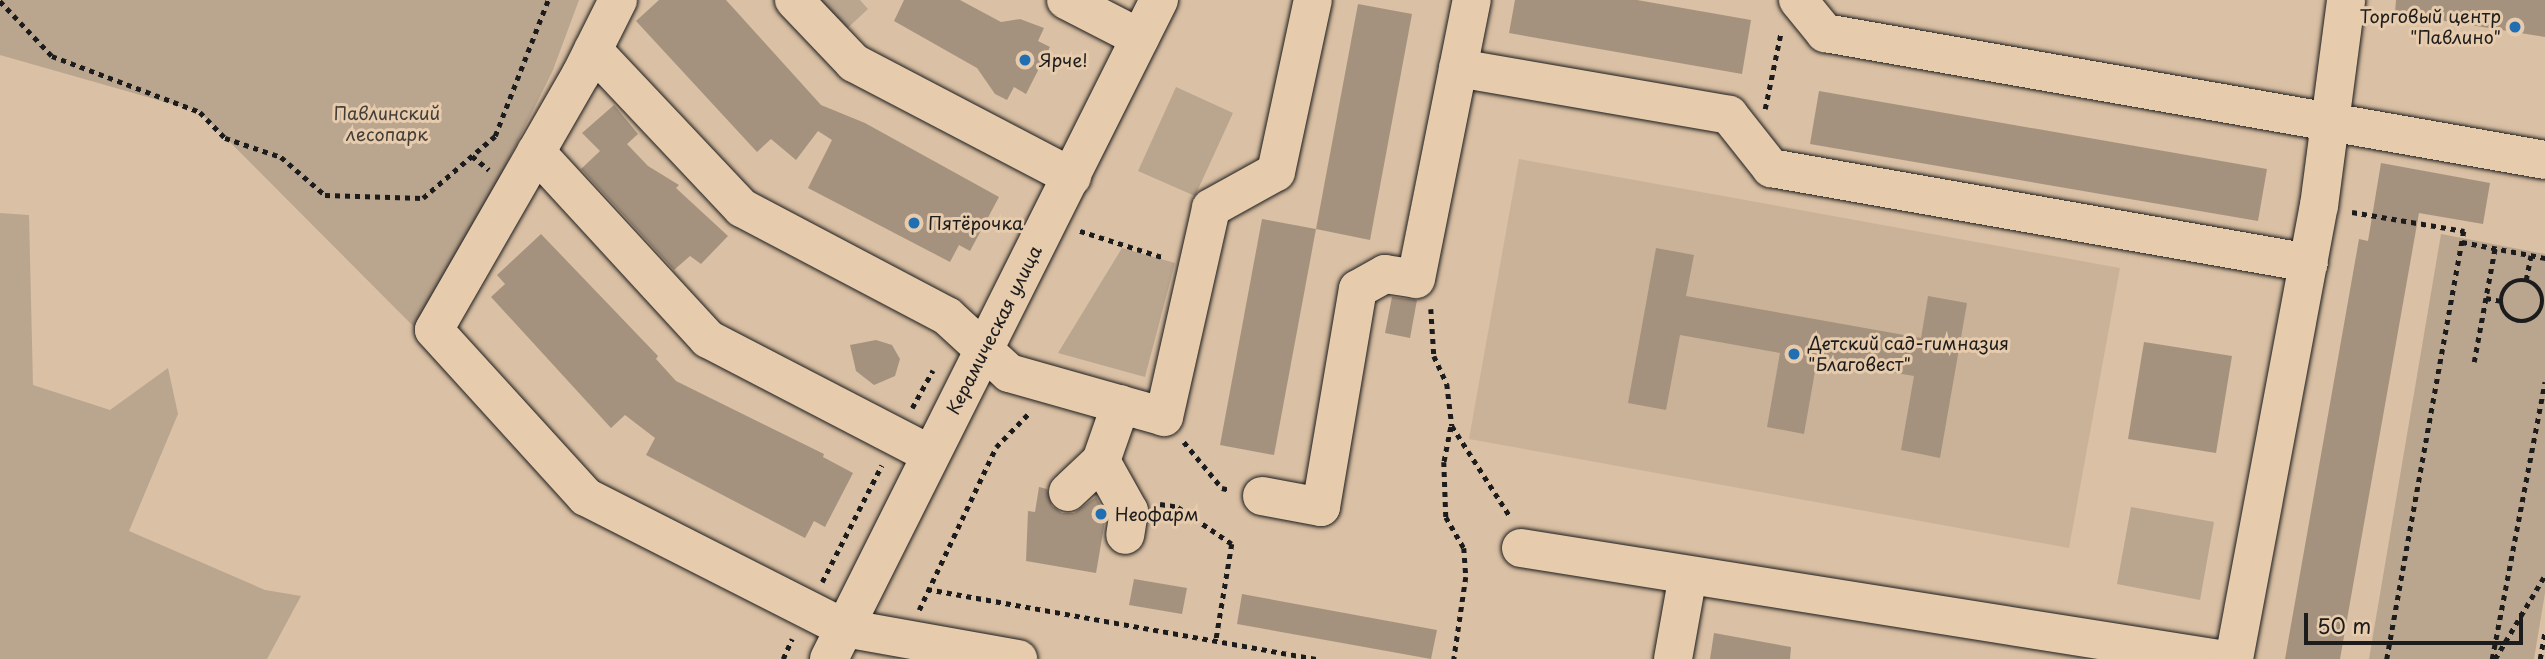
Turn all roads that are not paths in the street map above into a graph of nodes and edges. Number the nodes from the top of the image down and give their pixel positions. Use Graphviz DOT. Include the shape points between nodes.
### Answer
graph roads {
  1 [pos="618,0"];
  2 [pos="794,0"];
  3 [pos="1066,0"];
  4 [pos="1159,0"];
  5 [pos="1313,0"];
  6 [pos="1472,0"];
  7 [pos="2346,0"];
  8 [pos="1790,12"];
  9 [pos="1140,38"];
  10 [pos="593,50"];
  11 [pos="1458,68"];
  12 [pos="2330,122"];
  13 [pos="536,152"];
  14 [pos="2545,160"];
  15 [pos="1072,177"];
  16 [pos="2309,263"];
  17 [pos="983,352"];
  18 [pos="1121,404"];
  19 [pos="930,454"];
  20 [pos="1101,461"];
  21 [pos="1068,492"];
  22 [pos="1262,496"];
  23 [pos="1125,535"];
  24 [pos="1529,549"];
  25 [pos="1688,576"];
  26 [pos="836,643"];
  27 [pos="1018,659"];
  28 [pos="1673,659"];
  29 [pos="2219,659"];
  30 [pos="2234,659"];
  1 -- 10 [label="main road"];
  2 -- 15 [label="main road" via="854,63"];
  3 -- 9 [label="main road"];
  4 -- 9 [label="main road, Керамическая улица"];
  5 -- 18 [label="main road" via="1276,172 1211,208 1164,417"];
  6 -- 11 [label="main road"];
  7 -- 12 [label="main road"];
  8 -- 12 [label="main road" via="1825,33"];
  9 -- 15 [label="main road, Керамическая улица"];
  10 -- 13 [label="main road"];
  10 -- 17 [label="main road" via="742,208 947,316"];
  11 -- 16 [label="main road" via="1729,115 1772,167"];
  11 -- 22 [label="main road" via="1416,279 1385,274 1358,289 1321,507"];
  12 -- 14 [label="main road"];
  12 -- 16 [label="main road"];
  13 -- 19 [label="main road" via="708,339"];
  13 -- 26 [label="main road" via="434,330 586,497"];
  15 -- 17 [label="main road, Керамическая улица"];
  16 -- 30 [label="main road"];
  17 -- 18 [label="main road" via="1009,373"];
  17 -- 19 [label="main road, Керамическая улица"];
  18 -- 20 [label="main road"];
  19 -- 26 [label="main road, Керамическая улица"];
  20 -- 21 [label="main road"];
  20 -- 23 [label="main road" via="1129,511"];
  24 -- 25 [label="main road"];
  25 -- 28 [label="main road"];
  25 -- 29 [label="main road" via="1789,587"];
  26 -- 27 [label="main road" via="907,639"];
}
